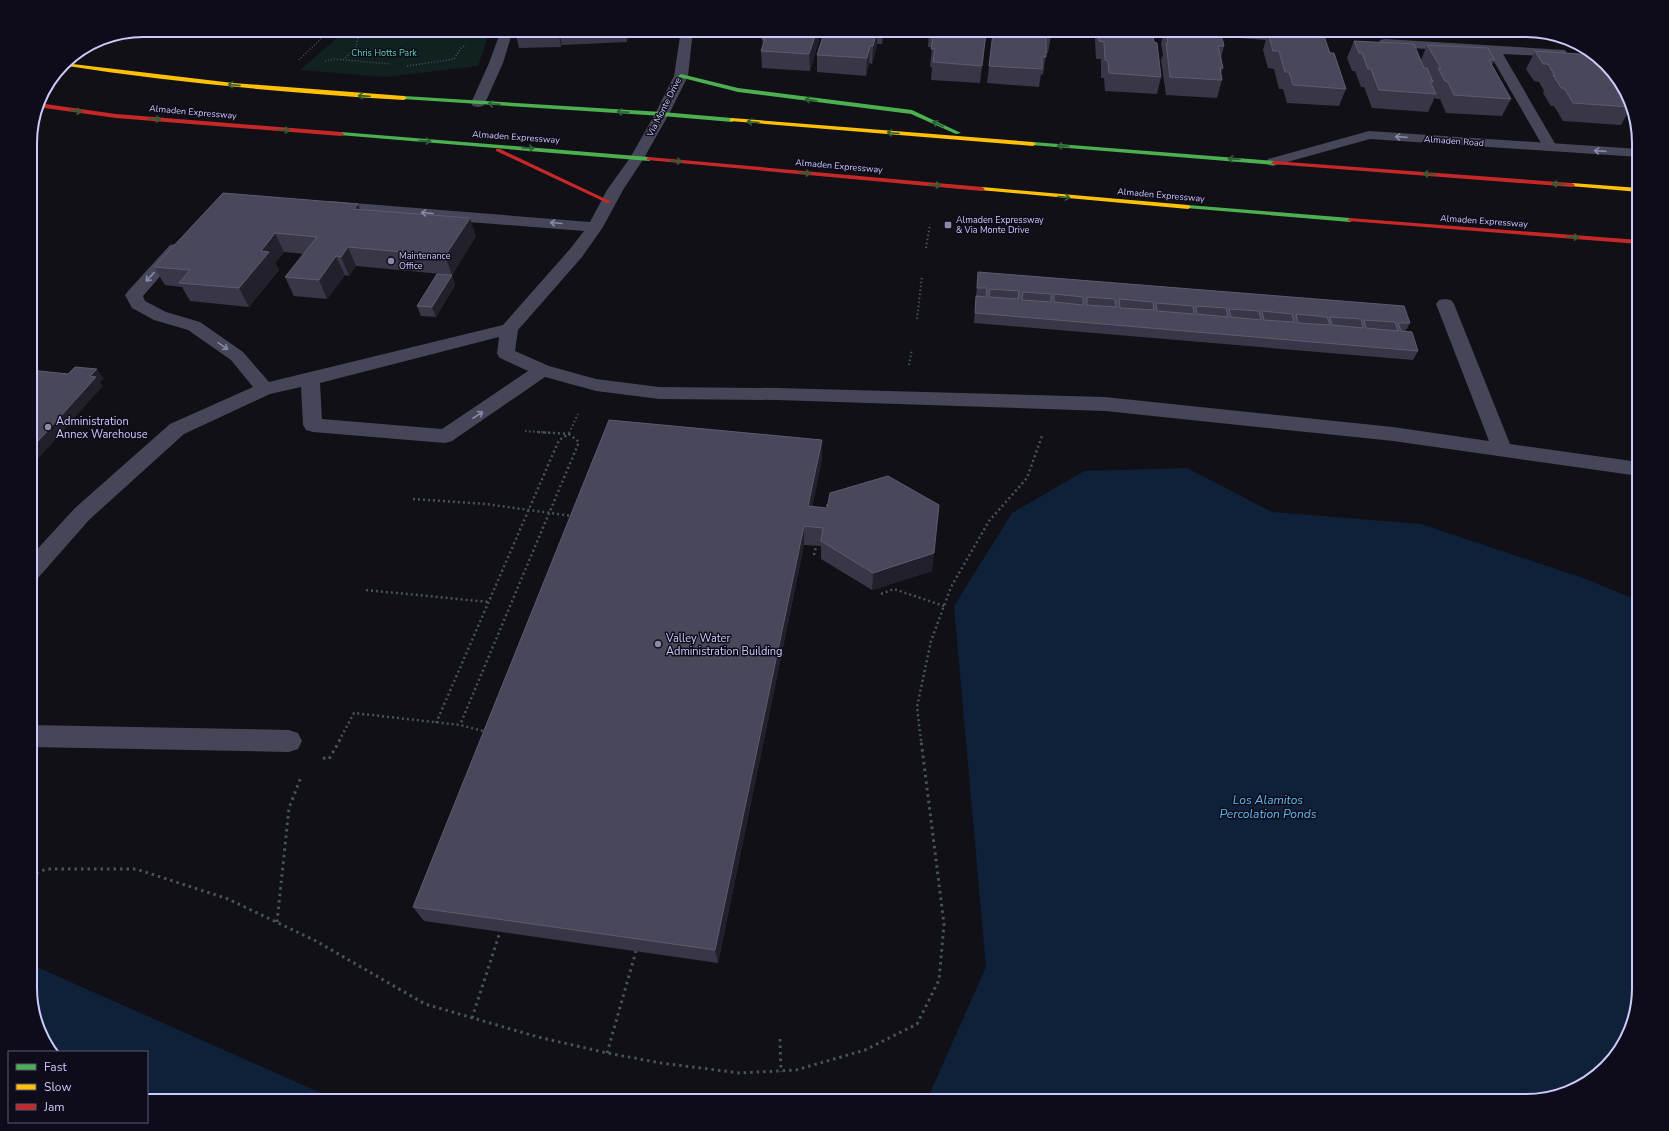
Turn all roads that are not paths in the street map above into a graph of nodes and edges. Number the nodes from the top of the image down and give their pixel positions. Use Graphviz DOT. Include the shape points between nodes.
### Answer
graph roads {
  1 [pos="505,37"];
  2 [pos="686,37"];
  3 [pos="1279,37"];
  4 [pos="1409,37"];
  5 [pos="1307,39"];
  6 [pos="1370,42"];
  7 [pos="1413,45"];
  8 [pos="1494,50"];
  9 [pos="1560,53"];
  10 [pos="71,65"];
  11 [pos="681,76"];
  12 [pos="478,103"];
  13 [pos="44,106"];
  14 [pos="662,114"];
  15 [pos="974,140"];
  16 [pos="489,145"];
  17 [pos="1550,147"];
  18 [pos="1632,153"];
  19 [pos="637,158"];
  20 [pos="1273,162"];
  21 [pos="1632,189"];
  22 [pos="609,202"];
  23 [pos="311,204"];
  24 [pos="595,226"];
  25 [pos="186,238"];
  26 [pos="1632,241"];
  27 [pos="1445,304"];
  28 [pos="509,330"];
  29 [pos="542,370"];
  30 [pos="310,379"];
  31 [pos="265,389"];
  32 [pos="1502,450"];
  33 [pos="1632,468"];
  34 [pos="37,564"];
  35 [pos="37,736"];
  36 [pos="289,741"];
  1 -- 12 [label="street"];
  2 -- 11 [label="street, Via Monte Drive"];
  3 -- 5 [label="street"];
  4 -- 7 [label="street"];
  6 -- 7 [label="street"];
  7 -- 8 [label="street"];
  8 -- 9 [label="street"];
  8 -- 17 [label="street"];
  12 -- 10 [label="main road, one-way" via="308,92 174,79"];
  11 -- 14 [label="street, Via Monte Drive"];
  15 -- 11 [label="main road, one-way" via="912,112 738,90"];
  14 -- 12 [label="main road, one-way"];
  13 -- 16 [label="main road, Almaden Expressway, one-way" via="131,117"];
  15 -- 14 [label="main road, one-way"];
  14 -- 19 [label="street, Via Monte Drive"];
  20 -- 15 [label="main road, one-way"];
  16 -- 19 [label="main road, Almaden Expressway, one-way"];
  16 -- 22 [label="main road" via="543,173 560,178"];
  18 -- 17 [label="street, Almaden Road, one-way"];
  17 -- 20 [label="street, Almaden Road, one-way" via="1369,135"];
  19 -- 22 [label="street, Via Monte Drive"];
  19 -- 26 [label="main road, Almaden Expressway, one-way" via="1105,200"];
  21 -- 20 [label="main road, one-way"];
  22 -- 24 [label="street, Via Monte Drive"];
  24 -- 23 [label="street, one-way"];
  24 -- 28 [label="street, Via Monte Drive"];
  25 -- 31 [label="street, one-way" via="134,295 138,304 160,316 194,326 237,356"];
  27 -- 32 [label="street"];
  28 -- 29 [label="street" via="506,354"];
  28 -- 30 [label="street"];
  30 -- 29 [label="street, one-way" via="312,425 445,436"];
  29 -- 32 [label="street" via="596,385 659,393 1105,404 1393,434"];
  30 -- 31 [label="street"];
  31 -- 34 [label="street" via="177,429 82,514"];
  32 -- 33 [label="street"];
  35 -- 36 [label="street"];
}
